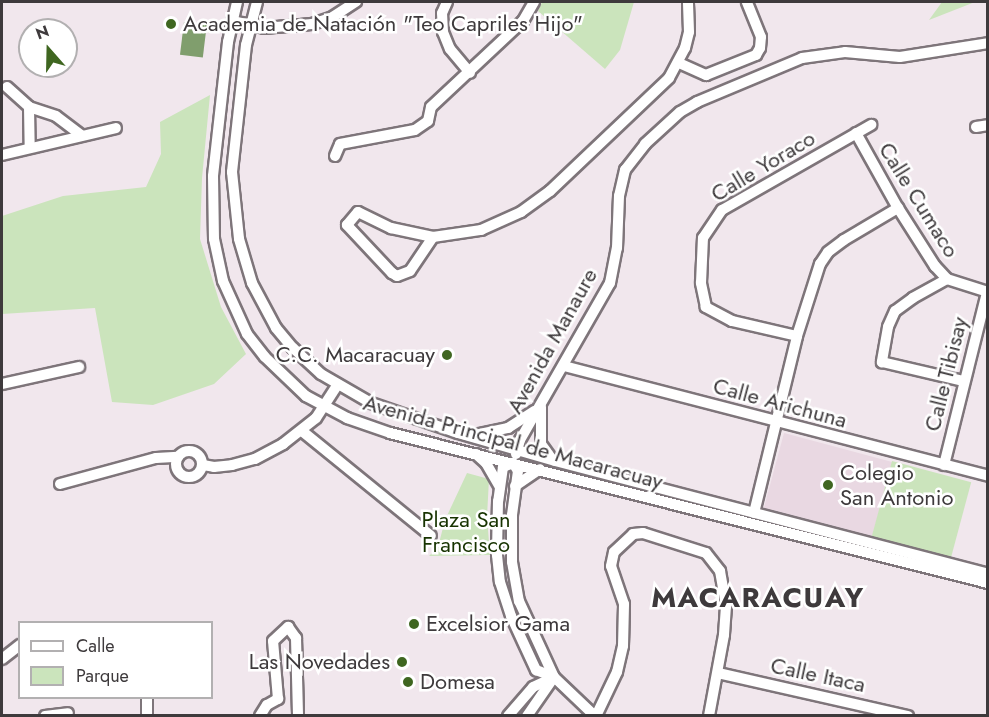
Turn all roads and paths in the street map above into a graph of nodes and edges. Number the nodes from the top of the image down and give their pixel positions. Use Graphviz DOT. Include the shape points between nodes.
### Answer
graph roads {
  1 [pos="237,2"];
  2 [pos="257,2"];
  3 [pos="356,2"];
  4 [pos="447,2"];
  5 [pos="534,2"];
  6 [pos="688,2"];
  7 [pos="747,2"];
  8 [pos="232,21"];
  9 [pos="250,26"];
  10 [pos="987,43"];
  11 [pos="679,63"];
  12 [pos="470,73"];
  13 [pos="7,87"];
  14 [pos="29,107"];
  15 [pos="871,125"];
  16 [pos="987,125"];
  17 [pos="976,127"];
  18 [pos="116,128"];
  19 [pos="856,133"];
  20 [pos="81,135"];
  21 [pos="30,146"];
  22 [pos="2,155"];
  23 [pos="335,156"];
  24 [pos="898,208"];
  25 [pos="433,237"];
  26 [pos="946,279"];
  27 [pos="987,292"];
  28 [pos="797,336"];
  29 [pos="564,366"];
  30 [pos="79,367"];
  31 [pos="963,381"];
  32 [pos="2,384"];
  33 [pos="338,384"];
  34 [pos="541,404"];
  35 [pos="324,407"];
  36 [pos="777,423"];
  37 [pos="302,431"];
  38 [pos="472,436"];
  39 [pos="517,449"];
  40 [pos="476,454"];
  41 [pos="178,457"];
  42 [pos="555,461"];
  43 [pos="513,463"];
  44 [pos="203,465"];
  45 [pos="944,465"];
  46 [pos="540,469"];
  47 [pos="987,476"];
  48 [pos="60,484"];
  49 [pos="515,486"];
  50 [pos="500,488"];
  51 [pos="754,513"];
  52 [pos="430,536"];
  53 [pos="987,574"];
  54 [pos="987,583"];
  55 [pos="18,647"];
  56 [pos="2,659"];
  57 [pos="718,673"];
  58 [pos="554,677"];
  59 [pos="147,699"];
  60 [pos="68,713"];
  61 [pos="45,716"];
  62 [pos="147,716"];
  63 [pos="260,716"];
  64 [pos="298,716"];
  65 [pos="507,716"];
  66 [pos="527,716"];
  67 [pos="595,716"];
  68 [pos="709,716"];
  69 [pos="908,716"];
  1 -- 8 [label="street, Avenida Principal de Macaracuay"];
  2 -- 9 [label="street, Avenida Principal de Macaracuay"];
  3 -- 9 [label="street" via="337,15 312,24"];
  4 -- 12 [label="street" via="442,13 443,32 450,49"];
  5 -- 12 [label="street" via="523,21"];
  6 -- 11 [label="street" via="689,32"];
  7 -- 11 [label="street" via="761,37 756,55 706,75"];
  8 -- 9 [label="street"];
  8 -- 35 [label="street, Avenida Principal de Macaracuay" via="213,176 213,223 219,267 233,306 254,345 302,392"];
  9 -- 33 [label="street, Avenida Principal de Macaracuay" via="232,187 242,252 255,290 276,328 301,356"];
  10 -- 29 [label="street, Avenida Manaure" via="900,57 845,52 802,58 680,112 645,144 626,170 619,196 617,248 610,283"];
  11 -- 25 [label="street" via="669,78 602,143 521,212 481,230"];
  12 -- 23 [label="street" via="431,107 428,121 415,130 340,144"];
  13 -- 14 [label="street"];
  14 -- 20 [label="street" via="56,116"];
  14 -- 21 [label="street"];
  15 -- 19 [label="street, Calle Yoraco"];
  16 -- 17 [label="street"];
  18 -- 20 [label="street"];
  19 -- 24 [label="street, Calle Cumaco"];
  19 -- 28 [label="street, Calle Yoraco" via="722,210 703,238 701,284 706,306 732,321"];
  20 -- 21 [label="street"];
  21 -- 22 [label="street"];
  24 -- 26 [label="street, Calle Cumaco"];
  24 -- 28 [label="street" via="828,252 814,277"];
  25 -- 25 [label="street" via="391,228 358,212 347,225 398,276 410,271"];
  26 -- 27 [label="street, Calle Cumaco"];
  26 -- 31 [label="street" via="895,311 882,362"];
  27 -- 31 [label="street, Calle Tibisay"];
  28 -- 36 [label="street"];
  29 -- 34 [label="street, Avenida Manaure"];
  29 -- 36 [label="street, Calle Arichuna"];
  30 -- 32 [label="street"];
  31 -- 45 [label="street, Calle Tibisay"];
  33 -- 35 [label="street"];
  33 -- 38 [label="street, Avenida Principal de Macaracuay" via="381,408"];
  34 -- 38 [label="street" via="518,423"];
  34 -- 39 [label="street, Avenida Manaure"];
  34 -- 42 [label="street" via="541,444"];
  35 -- 37 [label="street"];
  35 -- 40 [label="street, Avenida Principal de Macaracuay" via="367,425"];
  36 -- 45 [label="street, Calle Arichuna"];
  36 -- 51 [label="street"];
  37 -- 44 [label="street" via="255,459 232,465"];
  37 -- 52 [label="street"];
  38 -- 39 [label="street, Avenida Principal de Macaracuay"];
  39 -- 42 [label="street, Avenida Principal de Macaracuay"];
  39 -- 43 [label="street, Avenida Manaure"];
  40 -- 43 [label="street, Avenida Principal de Macaracuay"];
  40 -- 50 [label="street"];
  41 -- 44 [label="street" via="194,452"];
  41 -- 44 [label="street" via="177,470 188,478 200,473"];
  41 -- 48 [label="street" via="156,458"];
  42 -- 51 [label="street, Avenida Principal de Macaracuay"];
  43 -- 46 [label="street, Avenida Principal de Macaracuay"];
  43 -- 49 [label="street" via="518,471"];
  43 -- 50 [label="street" via="503,467"];
  45 -- 47 [label="street, Calle Arichuna"];
  46 -- 49 [label="street"];
  46 -- 54 [label="street, Avenida Principal de Macaracuay"];
  49 -- 58 [label="street" via="515,585 526,619"];
  50 -- 58 [label="street" via="497,555 504,598 536,670"];
  51 -- 53 [label="street, Avenida Principal de Macaracuay"];
  55 -- 56 [label="street"];
  57 -- 67 [label="street" via="726,606 720,571 706,554 660,538 633,534 614,552 611,566 624,604 625,630 617,672"];
  57 -- 68 [label="street"];
  57 -- 69 [label="street, Calle Itaca"];
  58 -- 65 [label="street" via="533,687"];
  58 -- 66 [label="street"];
  58 -- 67 [label="street"];
  59 -- 62 [label="street"];
  60 -- 61 [label="street"];
  63 -- 64 [label="street" via="267,705 278,699 273,641 288,627 296,638"];
}
